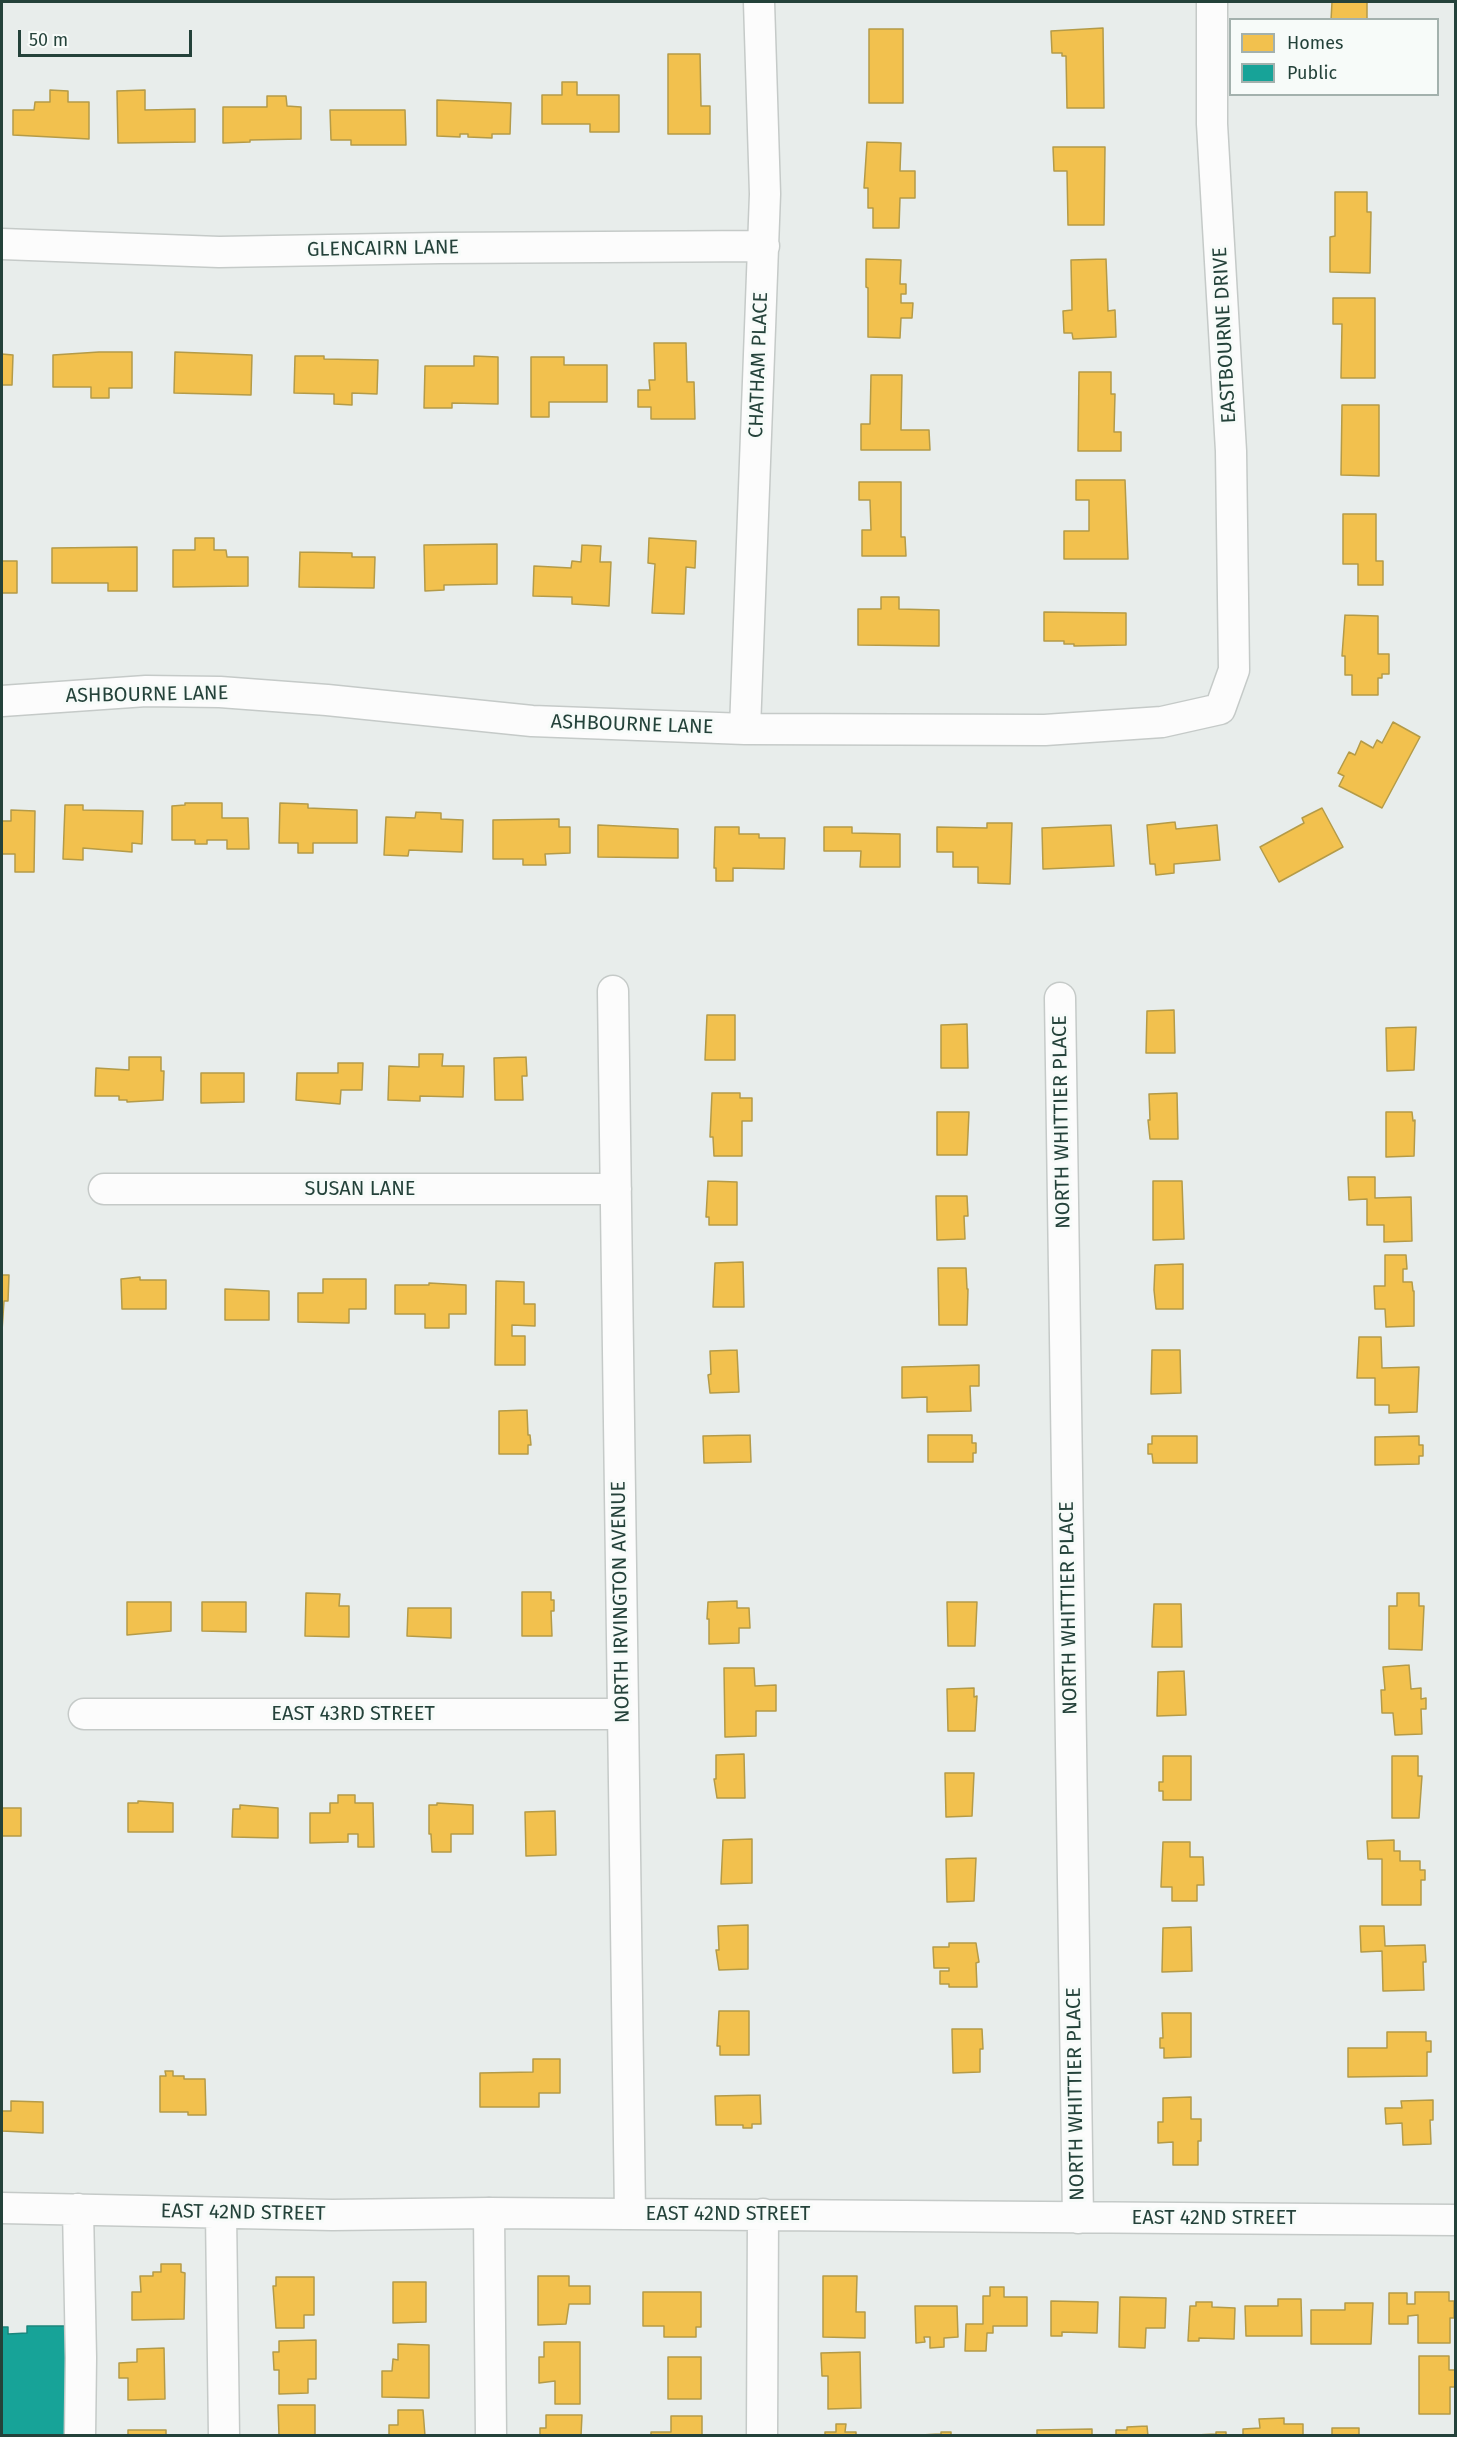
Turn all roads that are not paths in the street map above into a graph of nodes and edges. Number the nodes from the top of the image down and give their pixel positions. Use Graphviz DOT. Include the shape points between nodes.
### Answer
graph roads {
  1 [pos="759,2"];
  2 [pos="1212,2"];
  3 [pos="2,244"];
  4 [pos="764,246"];
  5 [pos="1234,670"];
  6 [pos="2,701"];
  7 [pos="745,729"];
  8 [pos="613,991"];
  9 [pos="1060,998"];
  10 [pos="104,1190"];
  11 [pos="616,1190"];
  12 [pos="84,1714"];
  13 [pos="623,1714"];
  14 [pos="2,2208"];
  15 [pos="78,2209"];
  16 [pos="221,2213"];
  17 [pos="489,2213"];
  18 [pos="630,2213"];
  19 [pos="763,2214"];
  20 [pos="1078,2218"];
  21 [pos="1455,2220"];
  22 [pos="80,2436"];
  23 [pos="224,2436"];
  24 [pos="491,2436"];
  25 [pos="762,2436"];
  1 -- 4 [label="street, CHATHAM PLACE"];
  2 -- 5 [label="street, EASTBOURNE DRIVE" via="1212,124 1231,451"];
  3 -- 4 [label="street, GLENCAIRN LANE" via="219,252"];
  4 -- 7 [label="street, CHATHAM PLACE"];
  5 -- 7 [label="street, ASHBOURNE LANE" via="1220,709 1162,722 1045,730"];
  6 -- 7 [label="street, ASHBOURNE LANE" via="146,691 220,692 532,721"];
  8 -- 11 [label="street, NORTH IRVINGTON AVENUE"];
  9 -- 20 [label="street, NORTH WHITTIER PLACE"];
  10 -- 11 [label="street, SUSAN LANE"];
  11 -- 13 [label="street, NORTH IRVINGTON AVENUE"];
  12 -- 13 [label="street, EAST 43RD STREET"];
  13 -- 18 [label="street, NORTH IRVINGTON AVENUE"];
  14 -- 15 [label="street, EAST 42ND STREET"];
  15 -- 16 [label="street, EAST 42ND STREET"];
  15 -- 22 [label="street"];
  16 -- 17 [label="street, EAST 42ND STREET"];
  16 -- 23 [label="street"];
  17 -- 18 [label="street, EAST 42ND STREET"];
  17 -- 24 [label="street"];
  18 -- 19 [label="street, EAST 42ND STREET"];
  19 -- 20 [label="street, EAST 42ND STREET"];
  19 -- 25 [label="street"];
  20 -- 21 [label="street, EAST 42ND STREET"];
}
